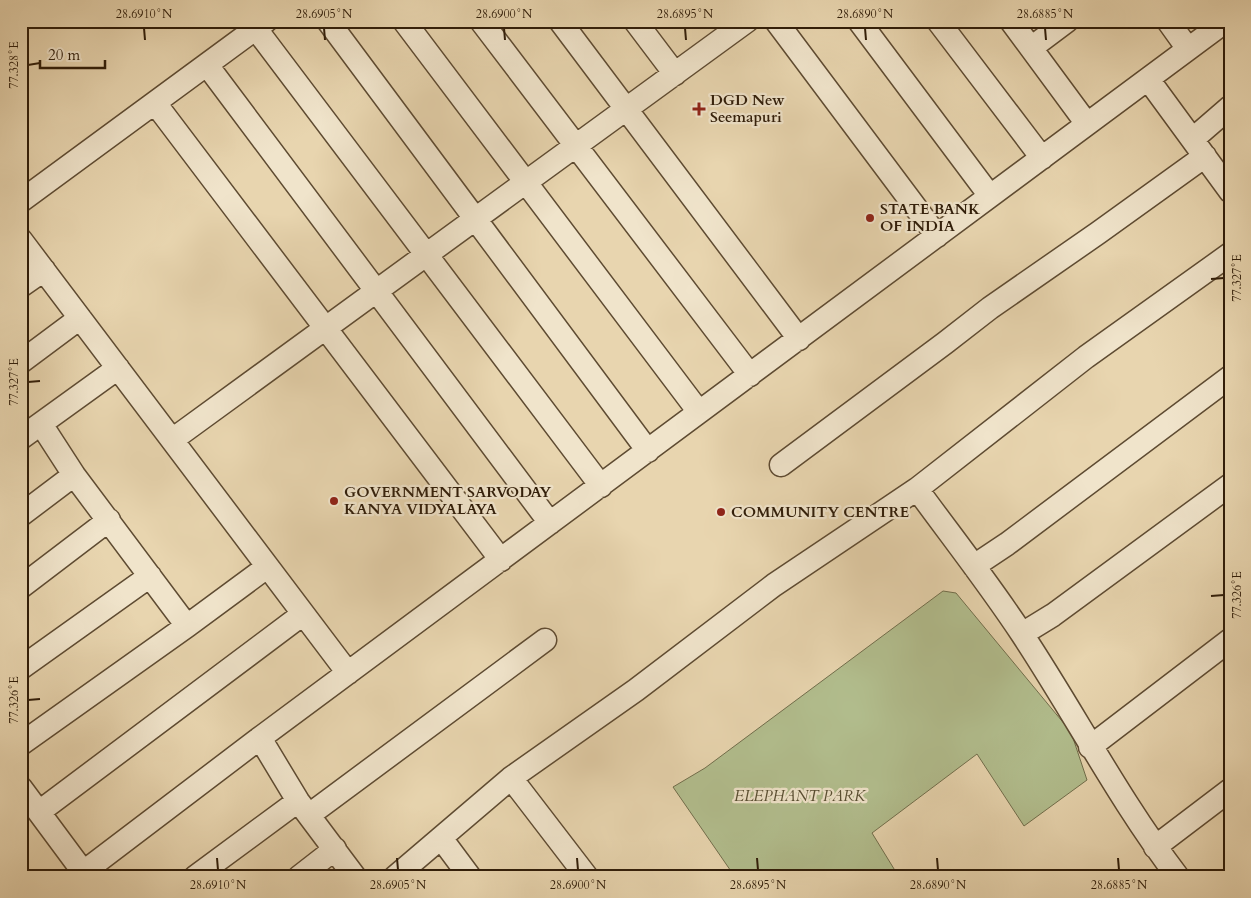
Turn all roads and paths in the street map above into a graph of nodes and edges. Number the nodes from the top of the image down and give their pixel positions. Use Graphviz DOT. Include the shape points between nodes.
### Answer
graph roads {
  1 [pos="328,21"];
  2 [pos="404,21"];
  3 [pos="481,21"];
  4 [pos="560,21"];
  5 [pos="635,21"];
  6 [pos="747,21"];
  7 [pos="776,21"];
  8 [pos="859,21"];
  9 [pos="938,21"];
  10 [pos="1011,21"];
  11 [pos="1067,21"];
  12 [pos="1168,21"];
  13 [pos="1226,21"];
  14 [pos="261,25"];
  15 [pos="1031,48"];
  16 [pos="1188,49"];
  17 [pos="207,65"];
  18 [pos="675,74"];
  19 [pos="1148,79"];
  20 [pos="155,103"];
  21 [pos="1230,107"];
  22 [pos="626,109"];
  23 [pos="1087,124"];
  24 [pos="576,146"];
  25 [pos="1199,147"];
  26 [pos="1042,158"];
  27 [pos="526,183"];
  28 [pos="1230,191"];
  29 [pos="990,196"];
  30 [pos="21,200"];
  31 [pos="476,219"];
  32 [pos="937,236"];
  33 [pos="21,240"];
  34 [pos="1230,254"];
  35 [pos="427,255"];
  36 [pos="44,270"];
  37 [pos="21,286"];
  38 [pos="377,291"];
  39 [pos="80,318"];
  40 [pos="326,328"];
  41 [pos="799,339"];
  42 [pos="21,362"];
  43 [pos="118,368"];
  44 [pos="750,375"];
  45 [pos="1230,377"];
  46 [pos="699,412"];
  47 [pos="41,424"];
  48 [pos="21,438"];
  49 [pos="172,440"];
  50 [pos="648,451"];
  51 [pos="780,465"];
  52 [pos="74,475"];
  53 [pos="1230,484"];
  54 [pos="601,486"];
  55 [pos="917,489"];
  56 [pos="21,515"];
  57 [pos="109,520"];
  58 [pos="550,523"];
  59 [pos="500,560"];
  60 [pos="974,566"];
  61 [pos="267,567"];
  62 [pos="150,576"];
  63 [pos="21,587"];
  64 [pos="303,614"];
  65 [pos="187,626"];
  66 [pos="1022,634"];
  67 [pos="545,640"];
  68 [pos="1230,640"];
  69 [pos="21,668"];
  70 [pos="348,673"];
  71 [pos="260,738"];
  72 [pos="21,744"];
  73 [pos="1090,746"];
  74 [pos="511,778"];
  75 [pos="21,788"];
  76 [pos="1230,790"];
  77 [pos="304,808"];
  78 [pos="39,812"];
  79 [pos="441,838"];
  80 [pos="1155,847"];
  81 [pos="335,848"];
  82 [pos="82,875"];
  83 [pos="195,877"];
  84 [pos="299,877"];
  85 [pos="355,877"];
  86 [pos="396,877"];
  87 [pos="470,877"];
  88 [pos="588,877"];
  89 [pos="1178,877"];
  1 -- 31 [label="street"];
  2 -- 27 [label="street"];
  3 -- 24 [label="street"];
  4 -- 22 [label="street"];
  5 -- 18 [label="street"];
  6 -- 18 [label="street"];
  7 -- 32 [label="street"];
  8 -- 29 [label="street"];
  9 -- 26 [label="street"];
  10 -- 15 [label="street"];
  11 -- 15 [label="street"];
  12 -- 16 [label="street"];
  13 -- 16 [label="street"];
  14 -- 17 [label="street"];
  14 -- 35 [label="street"];
  15 -- 23 [label="street"];
  16 -- 19 [label="street"];
  17 -- 20 [label="street"];
  17 -- 38 [label="street"];
  18 -- 22 [label="street"];
  19 -- 23 [label="street"];
  19 -- 25 [label="street"];
  20 -- 30 [label="street"];
  20 -- 40 [label="street"];
  21 -- 25 [label="street"];
  22 -- 24 [label="street"];
  22 -- 41 [label="street"];
  23 -- 26 [label="street"];
  24 -- 27 [label="street"];
  24 -- 44 [label="street"];
  25 -- 28 [label="street"];
  25 -- 51 [label="street" via="1098,233 990,308"];
  26 -- 29 [label="street"];
  27 -- 31 [label="street"];
  27 -- 46 [label="street"];
  29 -- 32 [label="street"];
  31 -- 35 [label="street"];
  31 -- 50 [label="street"];
  32 -- 41 [label="street"];
  33 -- 36 [label="street"];
  34 -- 55 [label="street" via="1086,357"];
  35 -- 38 [label="street"];
  35 -- 54 [label="street"];
  36 -- 37 [label="street"];
  36 -- 39 [label="street"];
  38 -- 40 [label="street"];
  38 -- 58 [label="street"];
  39 -- 42 [label="street"];
  39 -- 43 [label="street"];
  40 -- 49 [label="street"];
  40 -- 59 [label="street"];
  41 -- 44 [label="street"];
  43 -- 47 [label="street"];
  43 -- 49 [label="street"];
  44 -- 46 [label="street"];
  45 -- 60 [label="street"];
  46 -- 50 [label="street"];
  47 -- 48 [label="street"];
  47 -- 52 [label="street"];
  49 -- 61 [label="street"];
  50 -- 54 [label="street"];
  52 -- 56 [label="street"];
  52 -- 57 [label="street"];
  53 -- 66 [label="street" via="1053,615"];
  54 -- 58 [label="street"];
  55 -- 60 [label="street"];
  55 -- 74 [label="street" via="774,585 636,690"];
  57 -- 62 [label="street"];
  57 -- 63 [label="street"];
  58 -- 59 [label="street"];
  59 -- 70 [label="street"];
  60 -- 66 [label="street"];
  61 -- 64 [label="street"];
  61 -- 65 [label="street"];
  62 -- 65 [label="street"];
  62 -- 69 [label="street"];
  64 -- 70 [label="street"];
  64 -- 78 [label="street"];
  65 -- 72 [label="street"];
  66 -- 73 [label="street"];
  67 -- 77 [label="street"];
  68 -- 73 [label="street"];
  70 -- 71 [label="street"];
  71 -- 77 [label="street"];
  71 -- 82 [label="street"];
  73 -- 80 [label="street"];
  74 -- 79 [label="street"];
  74 -- 88 [label="street"];
  75 -- 78 [label="street"];
  76 -- 80 [label="street"];
  77 -- 81 [label="street"];
  77 -- 83 [label="street"];
  78 -- 82 [label="street"];
  79 -- 86 [label="street"];
  79 -- 87 [label="street"];
  80 -- 89 [label="street"];
  81 -- 84 [label="street"];
  81 -- 85 [label="street"];
}
